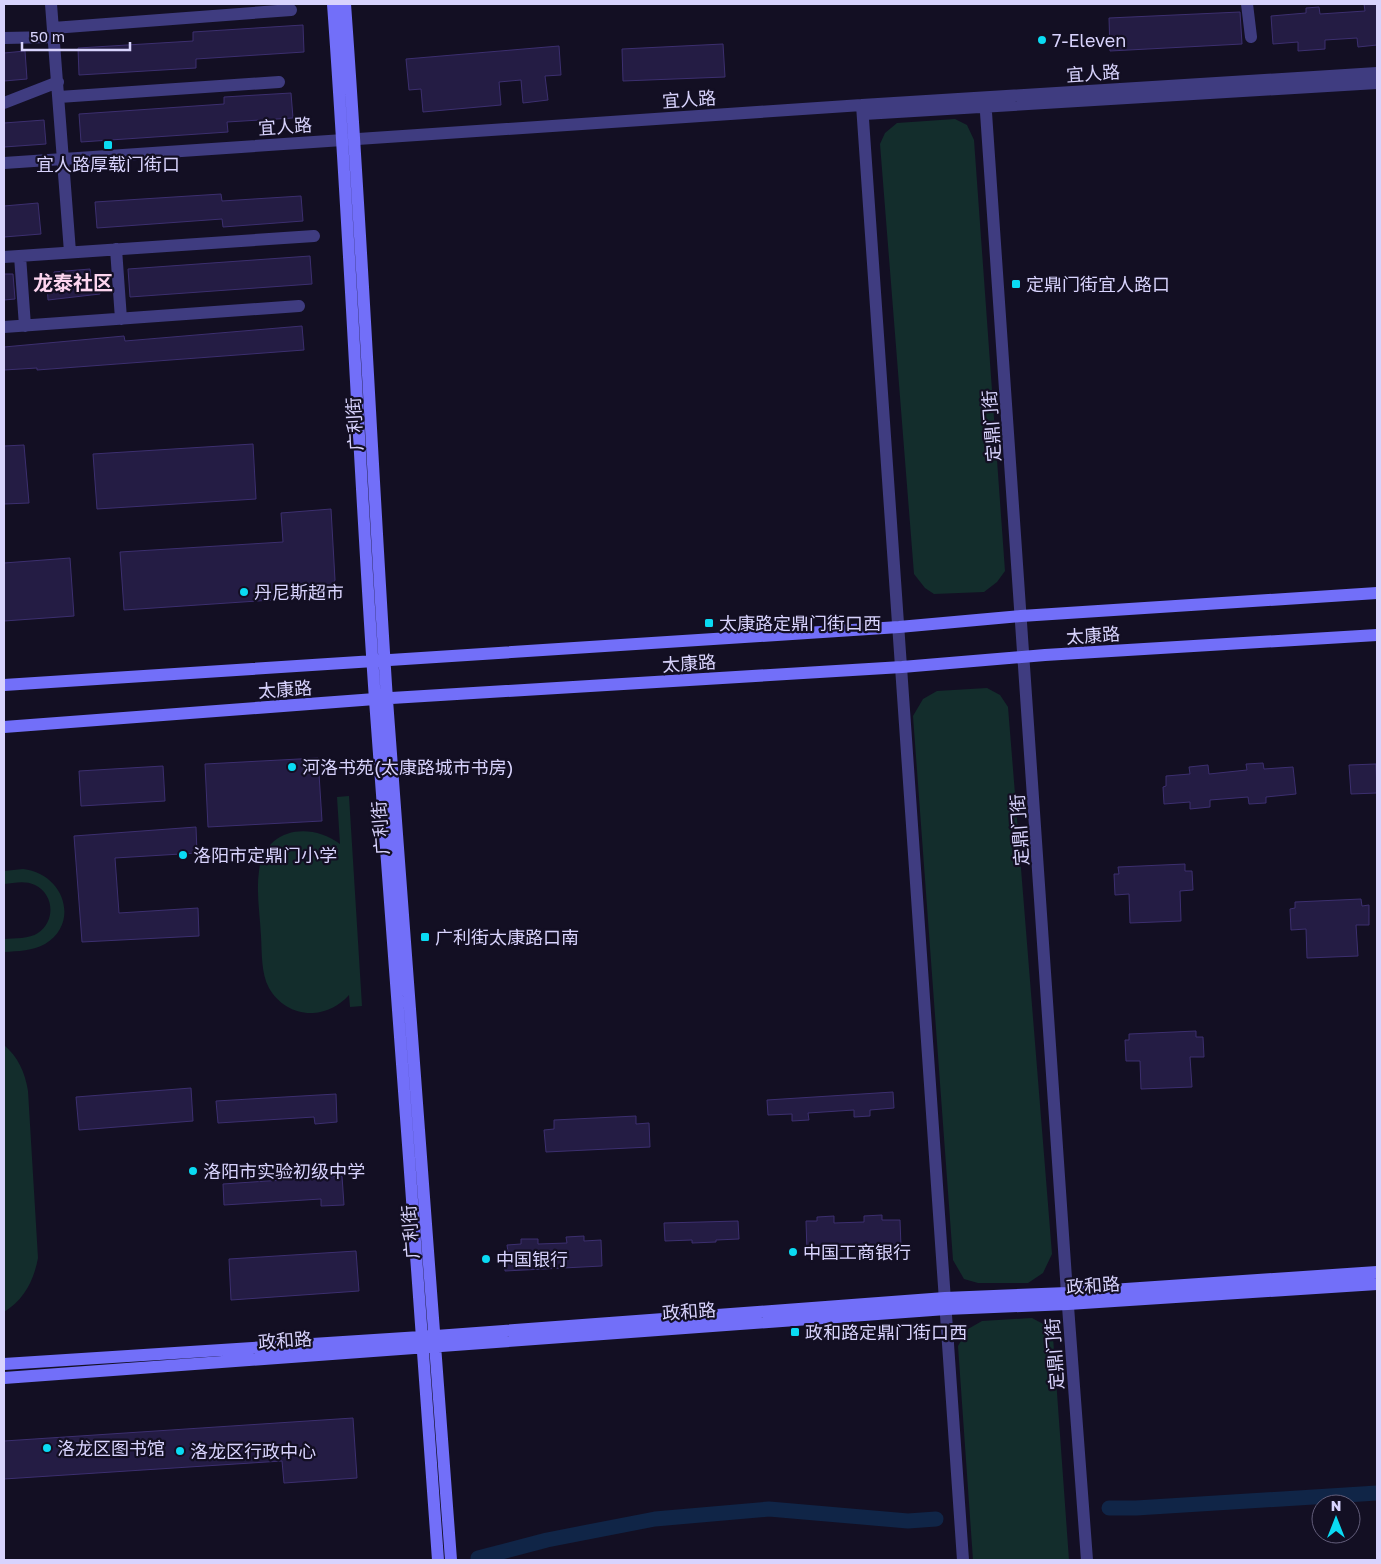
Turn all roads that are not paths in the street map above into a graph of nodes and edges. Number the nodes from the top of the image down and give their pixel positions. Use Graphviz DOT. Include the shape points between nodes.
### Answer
graph roads {
  1 [pos="51,4"];
  2 [pos="333,4"];
  3 [pos="345,4"];
  4 [pos="1247,4"];
  5 [pos="292,10"];
  6 [pos="54,32"];
  7 [pos="1251,37"];
  8 [pos="4,38"];
  9 [pos="1377,73"];
  10 [pos="58,82"];
  11 [pos="280,82"];
  12 [pos="1377,83"];
  13 [pos="59,97"];
  14 [pos="986,102"];
  15 [pos="4,103"];
  16 [pos="862,110"];
  17 [pos="349,144"];
  18 [pos="4,163"];
  19 [pos="64,163"];
  20 [pos="4,171"];
  21 [pos="314,236"];
  22 [pos="116,249"];
  23 [pos="70,252"];
  24 [pos="20,256"];
  25 [pos="4,257"];
  26 [pos="299,306"];
  27 [pos="121,319"];
  28 [pos="25,326"];
  29 [pos="4,327"];
  30 [pos="1377,593"];
  31 [pos="1022,616"];
  32 [pos="899,627"];
  33 [pos="1377,635"];
  34 [pos="1024,657"];
  35 [pos="379,660"];
  36 [pos="902,667"];
  37 [pos="4,685"];
  38 [pos="381,699"];
  39 [pos="4,727"];
  40 [pos="1377,1272"];
  41 [pos="1377,1284"];
  42 [pos="1068,1299"];
  43 [pos="945,1304"];
  44 [pos="430,1342"];
  45 [pos="4,1364"];
  46 [pos="4,1378"];
  47 [pos="438,1560"];
  48 [pos="451,1560"];
  49 [pos="963,1560"];
  50 [pos="1087,1560"];
  1 -- 6 [label="street"];
  2 -- 17 [label="street, 广利街"];
  3 -- 17 [label="street, 广利街"];
  4 -- 7 [label="street"];
  5 -- 6 [label="street"];
  6 -- 8 [label="street"];
  6 -- 10 [label="street"];
  9 -- 14 [label="street, 宜人路"];
  10 -- 13 [label="street"];
  10 -- 15 [label="street"];
  11 -- 13 [label="street"];
  12 -- 14 [label="street, 宜人路"];
  13 -- 19 [label="street"];
  14 -- 16 [label="street, 宜人路"];
  14 -- 31 [label="street, 定鼎门街"];
  16 -- 17 [label="street, 宜人路"];
  16 -- 32 [label="street"];
  17 -- 19 [label="street, 宜人路"];
  17 -- 35 [label="street, 广利街"];
  18 -- 19 [label="street, 宜人路"];
  19 -- 20 [label="street, 宜人路"];
  19 -- 23 [label="street"];
  21 -- 22 [label="street"];
  22 -- 23 [label="street"];
  22 -- 27 [label="street"];
  23 -- 24 [label="street"];
  24 -- 25 [label="street"];
  24 -- 28 [label="street"];
  26 -- 27 [label="street"];
  27 -- 28 [label="street"];
  28 -- 29 [label="street"];
  30 -- 31 [label="street, 太康路"];
  31 -- 32 [label="street, 太康路"];
  31 -- 34 [label="street, 定鼎门街"];
  32 -- 35 [label="street, 太康路"];
  32 -- 36 [label="street"];
  33 -- 34 [label="street, 太康路"];
  34 -- 36 [label="street, 太康路"];
  34 -- 42 [label="street, 定鼎门街"];
  35 -- 37 [label="street, 太康路"];
  35 -- 38 [label="street, 广利街"];
  36 -- 38 [label="street, 太康路"];
  36 -- 43 [label="street"];
  38 -- 39 [label="street, 太康路"];
  38 -- 44 [label="street, 广利街"];
  40 -- 42 [label="street, 政和路"];
  41 -- 42 [label="street, 政和路"];
  42 -- 43 [label="street, 政和路"];
  42 -- 50 [label="street, 定鼎门街"];
  43 -- 44 [label="street, 政和路"];
  43 -- 49 [label="street"];
  44 -- 45 [label="street, 政和路"];
  44 -- 46 [label="street, 政和路"];
  44 -- 47 [label="street, 广利街"];
  44 -- 48 [label="street, 广利街"];
}
